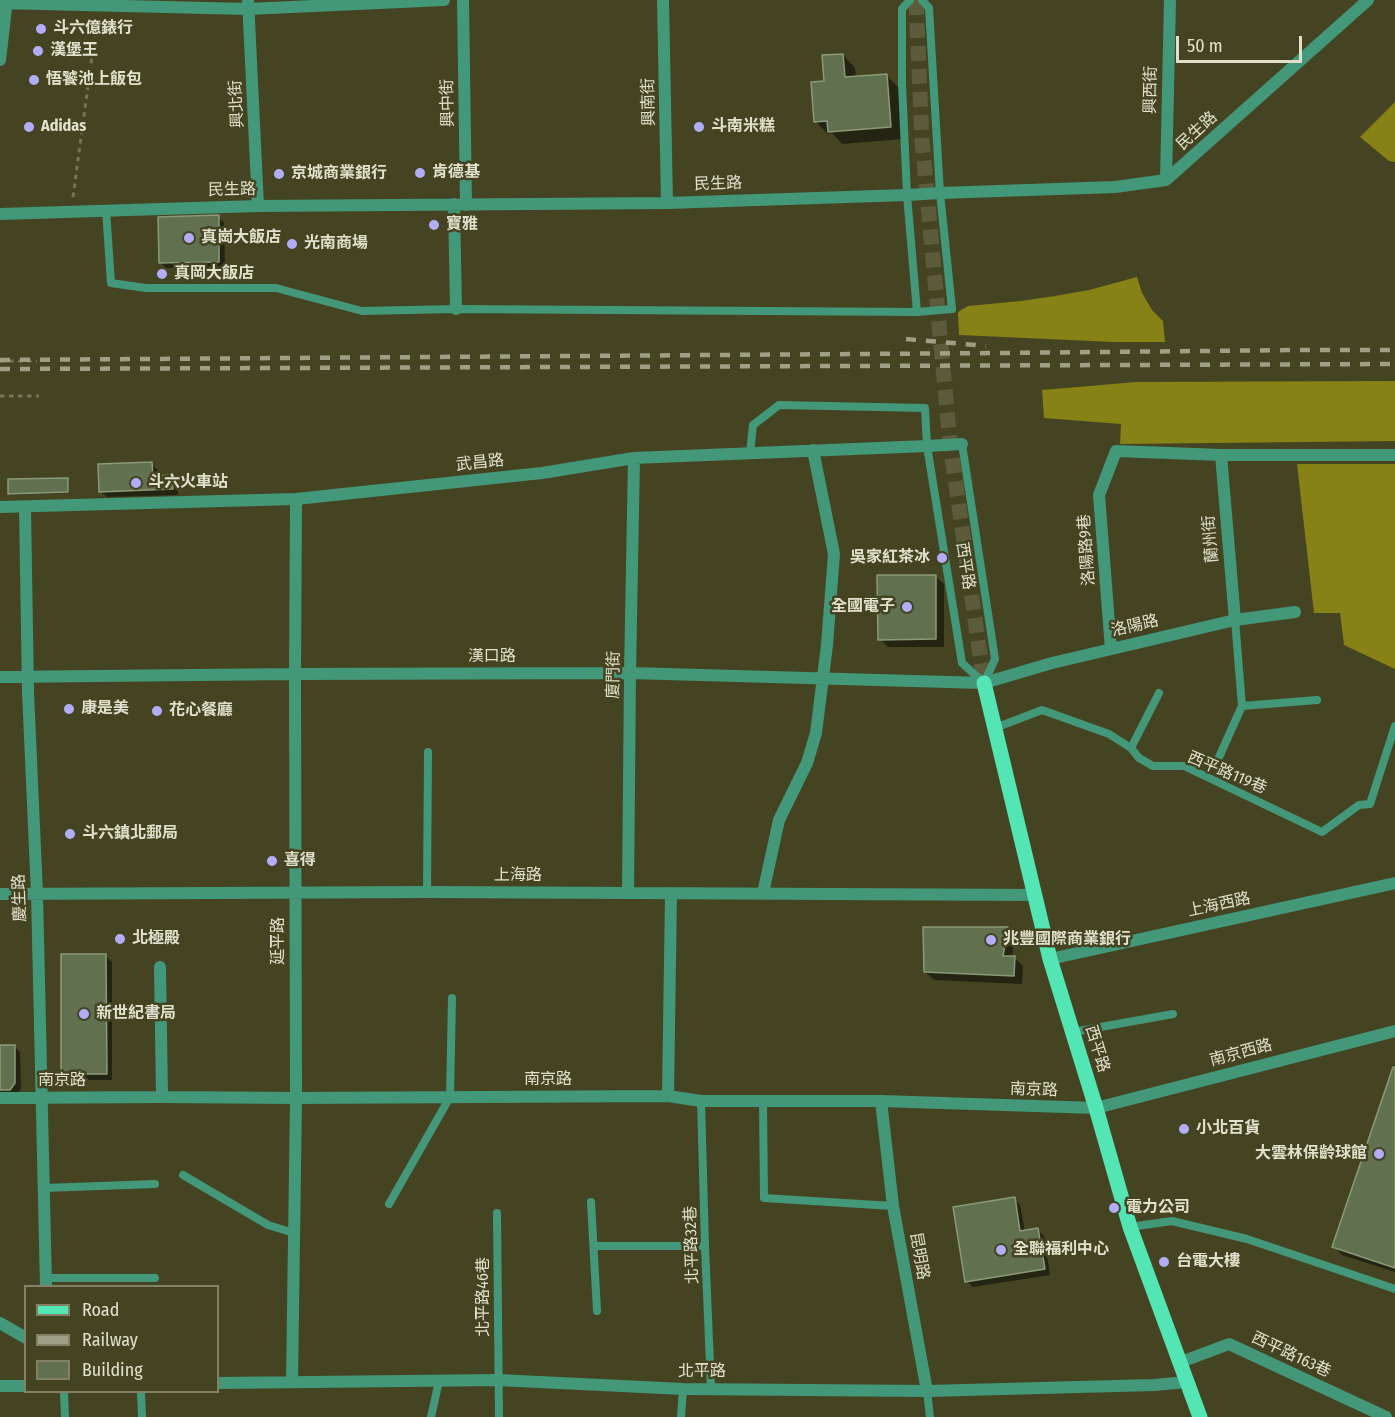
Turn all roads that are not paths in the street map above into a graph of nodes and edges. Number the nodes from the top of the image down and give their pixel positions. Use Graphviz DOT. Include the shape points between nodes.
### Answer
graph roads {
  1 [pos="444,0"];
  2 [pos="463,0"];
  3 [pos="663,0"];
  4 [pos="910,0"];
  5 [pos="922,0"];
  6 [pos="1170,0"];
  7 [pos="1366,0"];
  8 [pos="4,2"];
  9 [pos="248,5"];
  10 [pos="0,60"];
  11 [pos="1166,180"];
  12 [pos="940,193"];
  13 [pos="907,195"];
  14 [pos="667,203"];
  15 [pos="460,204"];
  16 [pos="258,206"];
  17 [pos="106,210"];
  18 [pos="0,214"];
  19 [pos="456,309"];
  20 [pos="917,312"];
  21 [pos="962,444"];
  22 [pos="927,446"];
  23 [pos="813,450"];
  24 [pos="750,453"];
  25 [pos="1221,455"];
  26 [pos="1395,455"];
  27 [pos="634,458"];
  28 [pos="296,499"];
  29 [pos="0,507"];
  30 [pos="25,508"];
  31 [pos="1295,612"];
  32 [pos="1235,620"];
  33 [pos="1111,649"];
  34 [pos="630,673"];
  35 [pos="295,674"];
  36 [pos="0,677"];
  37 [pos="28,678"];
  38 [pos="822,678"];
  39 [pos="984,683"];
  40 [pos="1159,693"];
  41 [pos="1317,700"];
  42 [pos="1242,706"];
  43 [pos="1395,726"];
  44 [pos="995,728"];
  45 [pos="1131,748"];
  46 [pos="428,752"];
  47 [pos="1215,766"];
  48 [pos="1395,883"];
  49 [pos="295,892"];
  50 [pos="427,892"];
  51 [pos="628,892"];
  52 [pos="671,893"];
  53 [pos="763,893"];
  54 [pos="0,894"];
  55 [pos="37,894"];
  56 [pos="1035,895"];
  57 [pos="1050,959"];
  58 [pos="160,967"];
  59 [pos="452,998"];
  60 [pos="1173,1014"];
  61 [pos="1395,1031"];
  62 [pos="1072,1032"];
  63 [pos="668,1095"];
  64 [pos="162,1097"];
  65 [pos="450,1097"];
  66 [pos="0,1098"];
  67 [pos="42,1098"];
  68 [pos="296,1098"];
  69 [pos="701,1101"];
  70 [pos="763,1101"];
  71 [pos="881,1101"];
  72 [pos="1096,1108"];
  73 [pos="183,1175"];
  74 [pos="155,1184"];
  75 [pos="44,1188"];
  76 [pos="591,1202"];
  77 [pos="389,1204"];
  78 [pos="893,1206"];
  79 [pos="497,1213"];
  80 [pos="1130,1227"];
  81 [pos="294,1233"];
  82 [pos="594,1246"];
  83 [pos="705,1246"];
  84 [pos="155,1278"];
  85 [pos="46,1282"];
  86 [pos="1395,1290"];
  87 [pos="597,1311"];
  88 [pos="0,1323"];
  89 [pos="24,1337"];
  90 [pos="1180,1362"];
  91 [pos="498,1380"];
  92 [pos="439,1381"];
  93 [pos="292,1382"];
  94 [pos="1187,1382"];
  95 [pos="219,1383"];
  96 [pos="0,1386"];
  97 [pos="24,1386"];
  98 [pos="711,1388"];
  99 [pos="682,1389"];
  100 [pos="927,1391"];
  101 [pos="64,1393"];
  102 [pos="141,1393"];
  103 [pos="65,1417"];
  104 [pos="142,1417"];
  105 [pos="431,1417"];
  106 [pos="499,1417"];
  107 [pos="681,1417"];
  108 [pos="930,1417"];
  109 [pos="1200,1417"];
  110 [pos="1386,1417"];
  1 -- 9 [label="street"];
  2 -- 15 [label="street, 興中街"];
  3 -- 14 [label="street, 興南街"];
  4 -- 13 [label="lane" via="902,9"];
  5 -- 12 [label="lane" via="929,8"];
  6 -- 11 [label="street, 興西街"];
  7 -- 11 [label="street, 民生路"];
  8 -- 9 [label="street"];
  8 -- 10 [label="street"];
  9 -- 16 [label="street, 興北街"];
  11 -- 12 [label="street, 民生路" via="1115,187"];
  12 -- 13 [label="street, 民生路, bridge"];
  12 -- 20 [label="lane, bridge" via="952,309"];
  13 -- 14 [label="street, 民生路"];
  13 -- 20 [label="lane"];
  14 -- 15 [label="street, 民生路"];
  15 -- 16 [label="street, 民生路"];
  15 -- 19 [label="street, 興中街"];
  16 -- 17 [label="street, 民生路"];
  17 -- 18 [label="street, 民生路"];
  17 -- 19 [label="lane" via="111,283 146,288 276,288 362,311"];
  19 -- 20 [label="lane"];
  21 -- 22 [label="street, 武昌路, bridge"];
  21 -- 39 [label="lane, 西平路" via="995,659"];
  22 -- 23 [label="street, 武昌路"];
  22 -- 24 [label="lane, 西平路" via="925,408 779,405 753,425"];
  22 -- 39 [label="lane, 西平路" via="962,663"];
  23 -- 24 [label="street, 武昌路"];
  23 -- 38 [label="street" via="834,554"];
  24 -- 27 [label="street, 武昌路"];
  25 -- 26 [label="street"];
  25 -- 32 [label="street, 蘭州街"];
  25 -- 33 [label="street, 洛陽路9巷" via="1116,451 1099,495"];
  27 -- 28 [label="street, 武昌路" via="542,474"];
  27 -- 34 [label="street, 廈門街"];
  28 -- 30 [label="street, 武昌路"];
  28 -- 35 [label="street, 延平路"];
  29 -- 30 [label="street, 武昌路"];
  30 -- 37 [label="street, 慶生路"];
  31 -- 32 [label="street, 洛陽路"];
  32 -- 33 [label="street, 洛陽路"];
  32 -- 42 [label="lane"];
  33 -- 39 [label="street, 洛陽路"];
  34 -- 35 [label="street, 漢口路"];
  34 -- 38 [label="street, 漢口路"];
  34 -- 51 [label="street, 廈門街"];
  35 -- 37 [label="street, 漢口路"];
  35 -- 49 [label="street, 延平路"];
  36 -- 37 [label="street, 漢口路"];
  37 -- 55 [label="street, 慶生路"];
  38 -- 39 [label="street, 漢口路"];
  38 -- 53 [label="street" via="816,732 807,763 778,820"];
  39 -- 44 [label="main road, 西平路"];
  40 -- 45 [label="lane"];
  41 -- 42 [label="lane"];
  42 -- 47 [label="lane"];
  43 -- 45 [label="lane, 西平路119巷" via="1370,804 1359,805 1322,832 1184,766 1153,766"];
  44 -- 45 [label="lane, 西平路119巷" via="1042,710 1108,734"];
  44 -- 56 [label="main road, 西平路"];
  46 -- 50 [label="lane"];
  48 -- 57 [label="street, 上海西路"];
  49 -- 50 [label="street, 上海路"];
  49 -- 55 [label="street, 上海路"];
  49 -- 68 [label="street, 延平路"];
  50 -- 51 [label="street, 上海路"];
  51 -- 52 [label="street, 上海路"];
  52 -- 53 [label="street, 上海路"];
  52 -- 63 [label="street"];
  53 -- 56 [label="street, 上海路"];
  54 -- 55 [label="street, 上海路"];
  55 -- 67 [label="street, 慶生路"];
  56 -- 57 [label="main road, 西平路"];
  57 -- 62 [label="main road, 西平路"];
  58 -- 64 [label="street"];
  59 -- 65 [label="lane"];
  60 -- 62 [label="lane"];
  61 -- 72 [label="street, 南京西路"];
  62 -- 72 [label="main road, 西平路"];
  63 -- 65 [label="street, 南京路"];
  63 -- 69 [label="street, 南京路"];
  64 -- 67 [label="street, 南京路"];
  64 -- 68 [label="street, 南京路"];
  65 -- 68 [label="street, 南京路"];
  65 -- 77 [label="lane"];
  66 -- 67 [label="street, 南京路"];
  67 -- 75 [label="street, 慶生路"];
  68 -- 81 [label="street, 延平路"];
  69 -- 70 [label="street, 南京路"];
  69 -- 83 [label="lane, 北平路32巷"];
  70 -- 71 [label="street, 南京路"];
  70 -- 78 [label="lane" via="764,1198"];
  71 -- 72 [label="street, 南京路"];
  71 -- 78 [label="street, 昆明路"];
  72 -- 80 [label="main road, 西平路"];
  73 -- 81 [label="lane" via="268,1225"];
  74 -- 75 [label="lane"];
  75 -- 85 [label="street, 慶生路"];
  76 -- 82 [label="lane"];
  78 -- 100 [label="street, 昆明路"];
  79 -- 91 [label="lane, 北平路46巷"];
  80 -- 86 [label="lane" via="1183,1223 1247,1239"];
  80 -- 90 [label="main road, 西平路"];
  81 -- 93 [label="street, 延平路"];
  82 -- 83 [label="lane"];
  82 -- 87 [label="lane"];
  83 -- 98 [label="lane, 北平路32巷"];
  84 -- 85 [label="lane"];
  88 -- 89 [label="street"];
  90 -- 94 [label="main road, 西平路"];
  90 -- 110 [label="street, 西平路163巷" via="1229,1344"];
  91 -- 92 [label="street, 北平路"];
  91 -- 99 [label="street, 北平路"];
  91 -- 106 [label="lane, 北平路46巷"];
  92 -- 93 [label="street, 北平路"];
  92 -- 105 [label="lane"];
  93 -- 95 [label="street, 北平路"];
  94 -- 100 [label="street, 北平路"];
  94 -- 109 [label="main road, 西平路"];
  96 -- 97 [label="street"];
  98 -- 99 [label="street, 北平路"];
  98 -- 100 [label="street, 北平路"];
  99 -- 107 [label="lane"];
  100 -- 108 [label="lane, 昆明路"];
  101 -- 103 [label="lane"];
  102 -- 104 [label="lane"];
}
